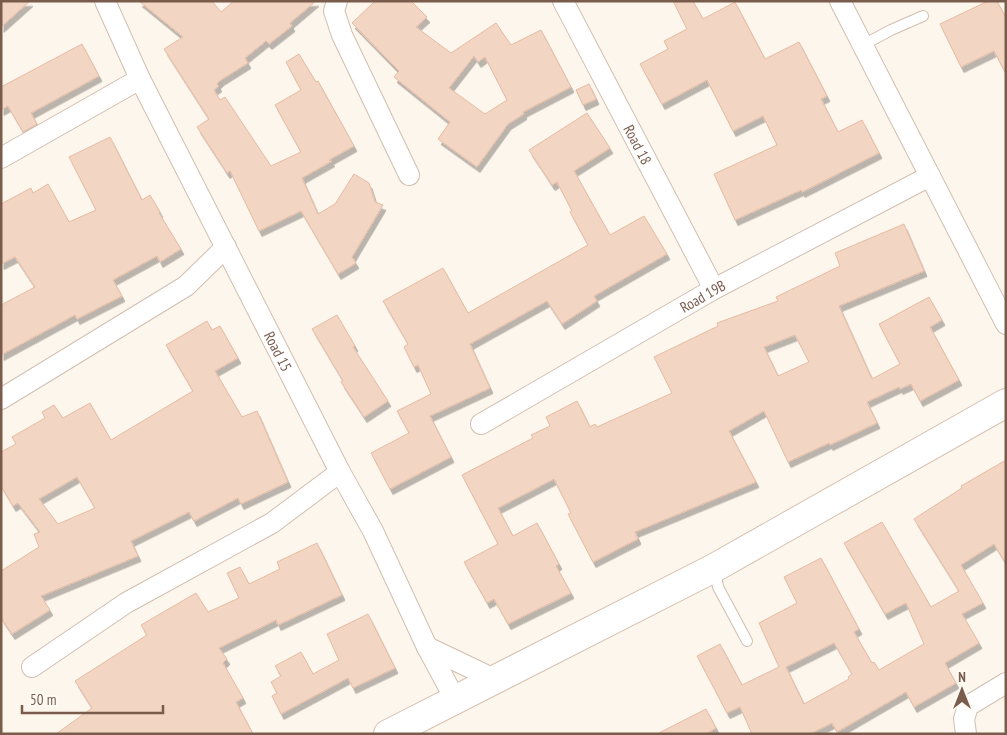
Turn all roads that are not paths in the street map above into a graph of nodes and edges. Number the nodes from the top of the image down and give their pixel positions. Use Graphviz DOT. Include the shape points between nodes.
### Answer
graph roads {
  1 [pos="105,1"];
  2 [pos="337,1"];
  3 [pos="563,1"];
  4 [pos="840,1"];
  5 [pos="923,16"];
  6 [pos="862,45"];
  7 [pos="140,79"];
  8 [pos="1,158"];
  9 [pos="409,175"];
  10 [pos="930,176"];
  11 [pos="226,247"];
  12 [pos="714,289"];
  13 [pos="1006,324"];
  14 [pos="1,399"];
  15 [pos="1006,404"];
  16 [pos="481,424"];
  17 [pos="340,472"];
  18 [pos="714,568"];
  19 [pos="747,641"];
  20 [pos="427,647"];
  21 [pos="32,666"];
  22 [pos="494,679"];
  23 [pos="1006,683"];
  24 [pos="455,699"];
  25 [pos="388,734"];
  26 [pos="966,734"];
  1 -- 7 [label="street, Road 15"];
  2 -- 9 [label="street" via="334,11 342,35"];
  3 -- 12 [label="street, Road 18"];
  4 -- 6 [label="street"];
  5 -- 6 [label="lane"];
  6 -- 10 [label="street"];
  7 -- 8 [label="street"];
  7 -- 11 [label="street, Road 15"];
  10 -- 12 [label="street, Road 19B"];
  10 -- 13 [label="street"];
  11 -- 14 [label="street" via="186,286"];
  11 -- 17 [label="street, Road 15"];
  12 -- 16 [label="street, Road 19B"];
  15 -- 18 [label="street"];
  17 -- 20 [label="street, Road 15" via="373,531"];
  17 -- 21 [label="street" via="272,523 126,603"];
  18 -- 19 [label="lane" via="718,587"];
  18 -- 22 [label="street"];
  20 -- 22 [label="street"];
  20 -- 24 [label="street, Road 15"];
  22 -- 24 [label="street"];
  23 -- 26 [label="street" via="968,706 964,719"];
  24 -- 25 [label="street"];
}
